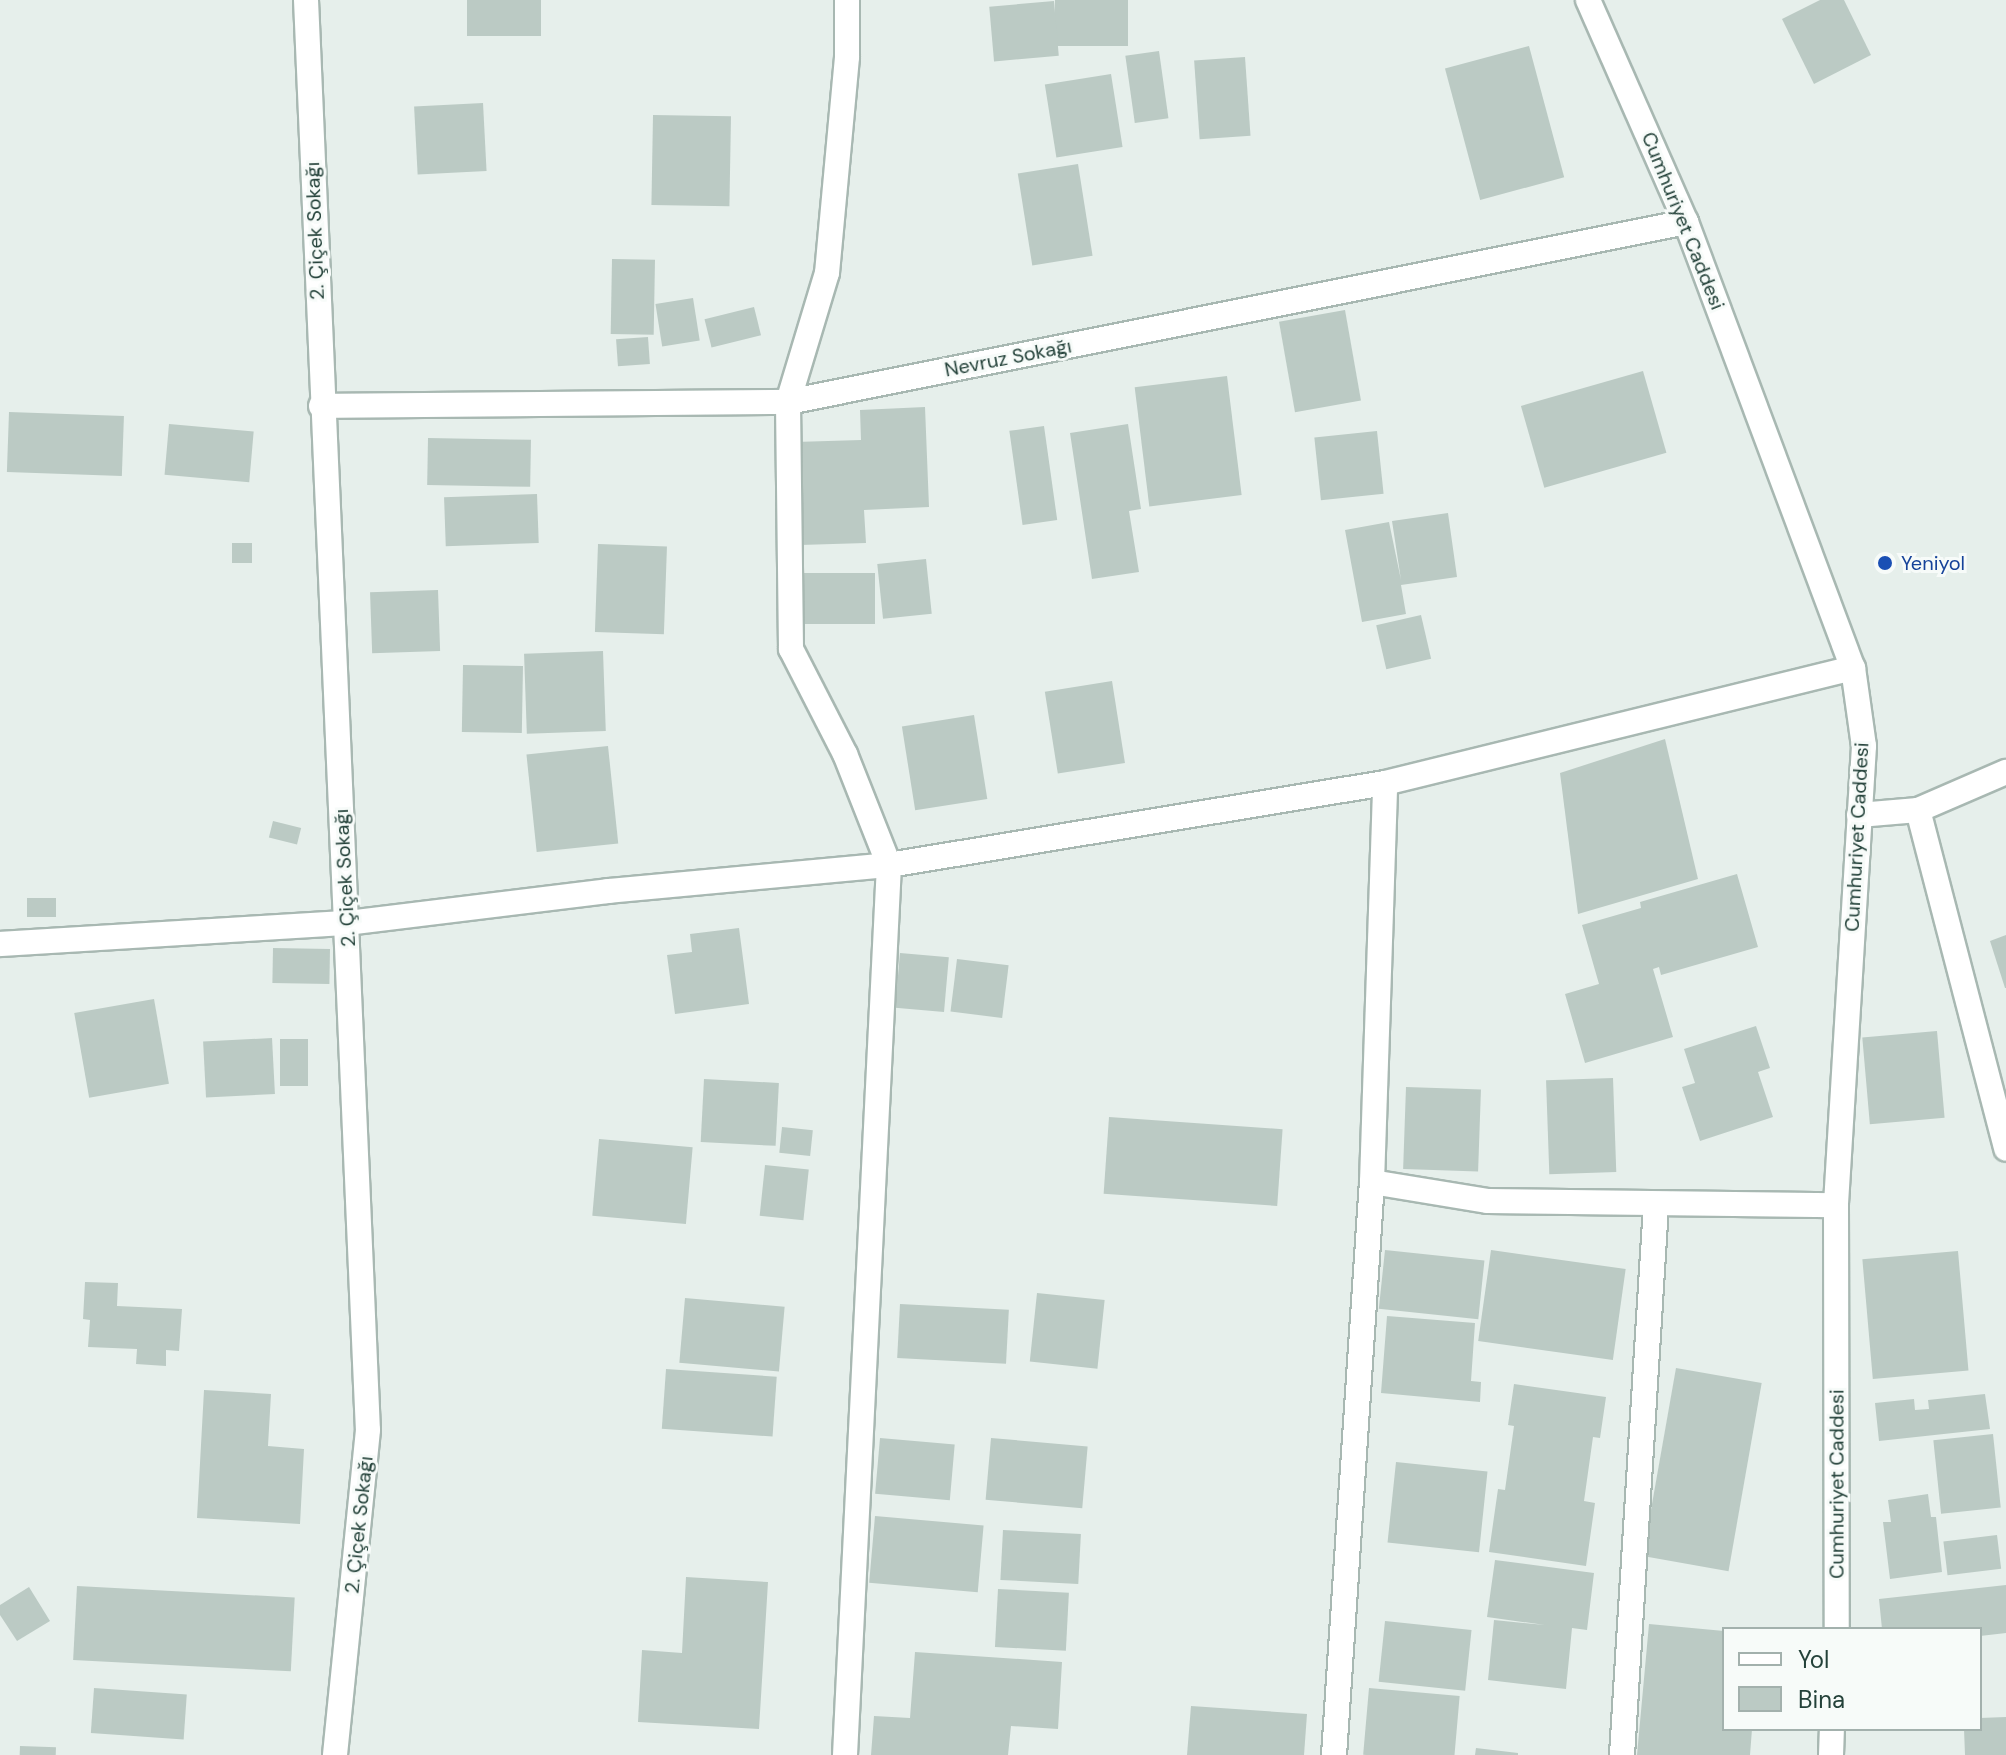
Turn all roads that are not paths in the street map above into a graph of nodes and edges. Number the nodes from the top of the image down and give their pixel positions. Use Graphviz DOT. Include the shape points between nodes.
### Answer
graph roads {
  1 [pos="306,0"];
  2 [pos="847,0"];
  3 [pos="1588,0"];
  4 [pos="1686,222"];
  5 [pos="788,402"];
  6 [pos="321,406"];
  7 [pos="1853,668"];
  8 [pos="2006,772"];
  9 [pos="1385,783"];
  10 [pos="1918,810"];
  11 [pos="1859,815"];
  12 [pos="889,865"];
  13 [pos="348,923"];
  14 [pos="0,944"];
  15 [pos="2006,1149"];
  16 [pos="1372,1182"];
  17 [pos="1656,1205"];
  18 [pos="1836,1205"];
  19 [pos="1837,1627"];
  20 [pos="1832,1731"];
  21 [pos="335,1755"];
  22 [pos="845,1755"];
  23 [pos="1334,1755"];
  24 [pos="1622,1755"];
  25 [pos="1831,1755"];
  1 -- 6 [label="street, 2. Çiçek Sokağı"];
  2 -- 5 [label="street" via="847,57 827,273"];
  3 -- 4 [label="street, Cumhuriyet Caddesi"];
  4 -- 5 [label="street, Nevruz Sokağı"];
  4 -- 7 [label="street, Cumhuriyet Caddesi"];
  5 -- 6 [label="street, Nevruz Sokağı"];
  5 -- 12 [label="street" via="791,649 845,754"];
  6 -- 13 [label="street, 2. Çiçek Sokağı"];
  7 -- 9 [label="street"];
  7 -- 11 [label="street, Cumhuriyet Caddesi" via="1864,746"];
  8 -- 10 [label="street"];
  9 -- 12 [label="street"];
  9 -- 16 [label="street"];
  10 -- 11 [label="street"];
  10 -- 15 [label="street"];
  11 -- 18 [label="street, Cumhuriyet Caddesi"];
  12 -- 13 [label="street" via="608,891"];
  12 -- 22 [label="street"];
  13 -- 14 [label="street"];
  13 -- 21 [label="street, 2. Çiçek Sokağı" via="368,1430"];
  16 -- 17 [label="street" via="1488,1201"];
  16 -- 23 [label="street"];
  17 -- 18 [label="street"];
  17 -- 24 [label="street"];
  18 -- 19 [label="street, Cumhuriyet Caddesi"];
  20 -- 25 [label="street"];
}
